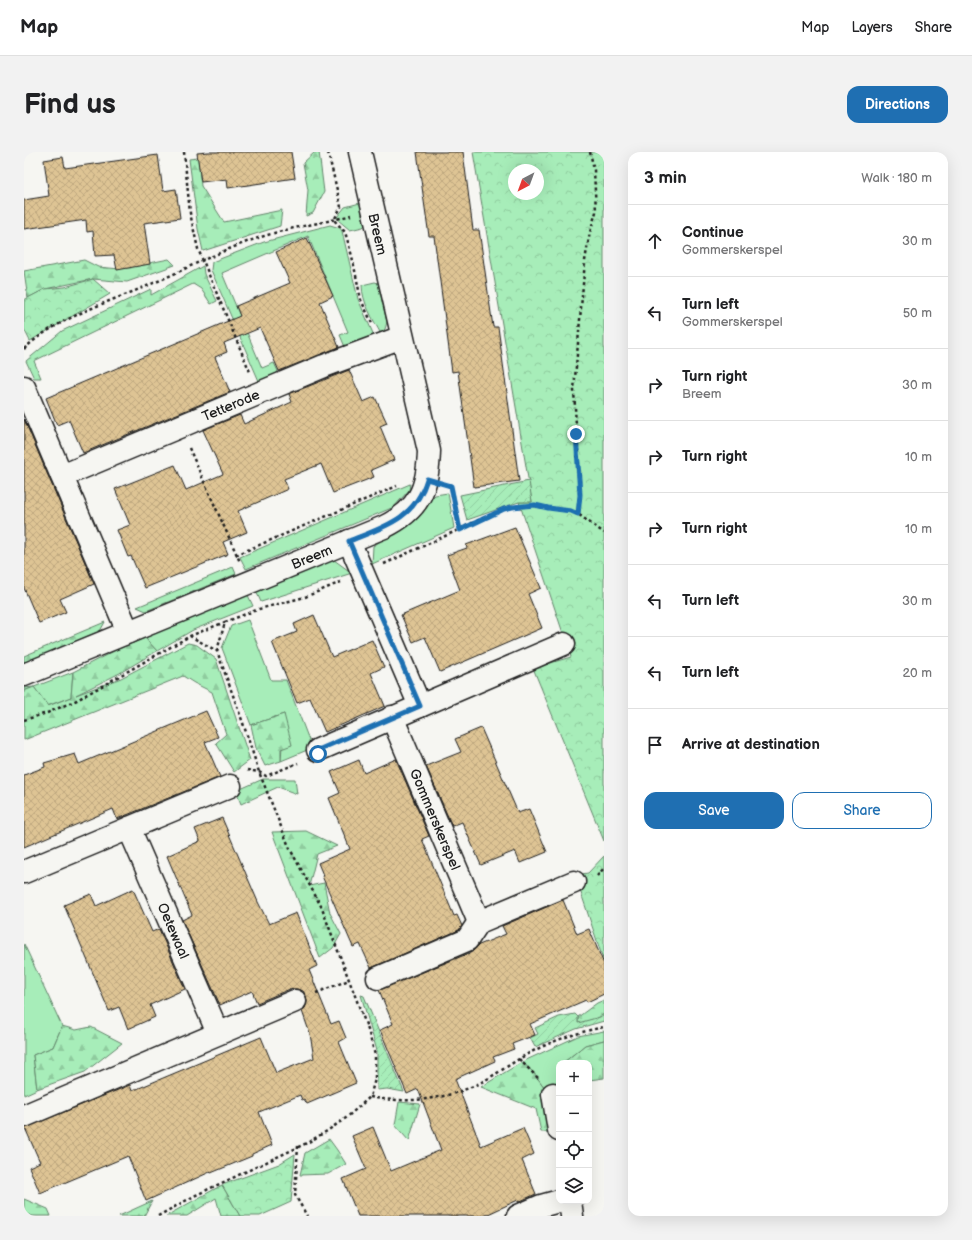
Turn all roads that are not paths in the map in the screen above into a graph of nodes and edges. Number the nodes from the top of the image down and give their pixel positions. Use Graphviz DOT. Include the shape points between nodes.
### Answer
graph roads {
  1 [pos="360,152"];
  2 [pos="402,337"];
  3 [pos="24,388"];
  4 [pos="62,476"];
  5 [pos="349,541"];
  6 [pos="128,632"];
  7 [pos="564,644"];
  8 [pos="24,675"];
  9 [pos="420,706"];
  10 [pos="392,717"];
  11 [pos="318,750"];
  12 [pos="230,786"];
  13 [pos="129,828"];
  14 [pos="24,872"];
  15 [pos="574,882"];
  16 [pos="479,922"];
  17 [pos="378,978"];
  18 [pos="295,1001"];
  19 [pos="218,1033"];
  20 [pos="554,1094"];
  21 [pos="556,1108"];
  22 [pos="24,1116"];
  23 [pos="556,1202"];
  24 [pos="570,1204"];
  25 [pos="518,1216"];
  26 [pos="572,1216"];
  1 -- 2 [label="street, Breem"];
  2 -- 4 [label="street, Tetterode" via="324,366"];
  2 -- 5 [label="street, Breem" via="429,451 427,476 420,497 404,515 388,525"];
  3 -- 4 [label="street"];
  4 -- 6 [label="street"];
  5 -- 6 [label="street, Breem"];
  5 -- 9 [label="street"];
  6 -- 8 [label="street, Breem"];
  7 -- 9 [label="street"];
  9 -- 10 [label="street"];
  10 -- 11 [label="street"];
  10 -- 16 [label="street, Gommerskerspel"];
  12 -- 13 [label="street"];
  13 -- 14 [label="street"];
  13 -- 19 [label="street, Oetewaal"];
  15 -- 16 [label="street"];
  16 -- 17 [label="street" via="467,940"];
  18 -- 19 [label="street"];
  19 -- 22 [label="street"];
  20 -- 21 [label="street"];
  23 -- 25 [label="street"];
  24 -- 26 [label="street"];
}
